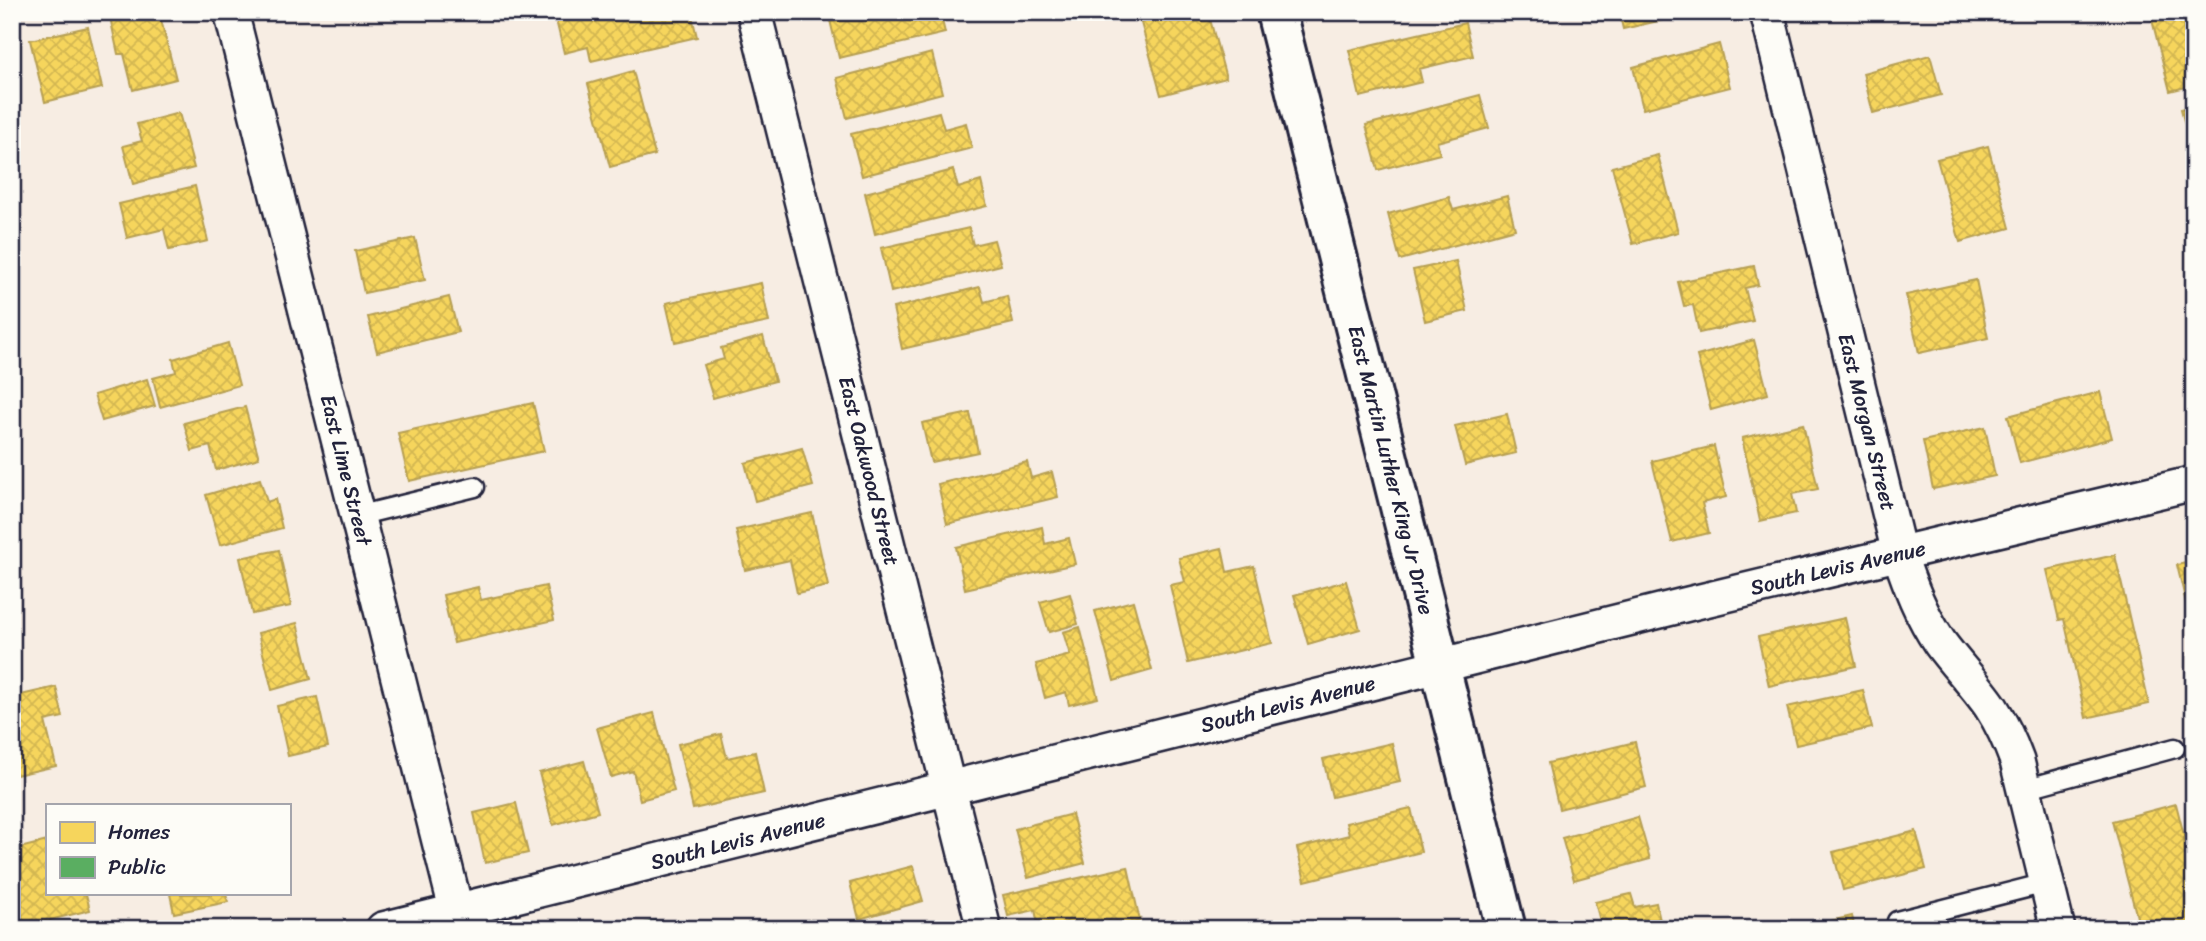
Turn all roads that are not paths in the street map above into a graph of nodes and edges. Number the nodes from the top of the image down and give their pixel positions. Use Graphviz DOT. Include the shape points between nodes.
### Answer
graph roads {
  1 [pos="230,12"];
  2 [pos="754,12"];
  3 [pos="1276,12"];
  4 [pos="1767,12"];
  5 [pos="2194,483"];
  6 [pos="475,487"];
  7 [pos="357,516"];
  8 [pos="1899,554"];
  9 [pos="1440,666"];
  10 [pos="2175,748"];
  11 [pos="948,789"];
  12 [pos="2024,789"];
  13 [pos="2046,883"];
  14 [pos="458,920"];
  15 [pos="1897,921"];
  16 [pos="383,929"];
  17 [pos="984,929"];
  18 [pos="1506,929"];
  19 [pos="2058,929"];
  1 -- 7 [label="street, East Lime Street"];
  2 -- 11 [label="street, East Oakwood Street"];
  3 -- 9 [label="street, East Martin Luther King Jr Drive"];
  4 -- 8 [label="street, East Morgan Street"];
  5 -- 8 [label="street, South Levis Avenue"];
  6 -- 7 [label="lane"];
  7 -- 14 [label="street, East Lime Street"];
  8 -- 9 [label="street, South Levis Avenue"];
  8 -- 12 [label="street, East Morgan Street" via="1924,618 2002,725"];
  9 -- 11 [label="street, South Levis Avenue"];
  9 -- 18 [label="street, East Martin Luther King Jr Drive"];
  10 -- 12 [label="lane"];
  11 -- 14 [label="street, South Levis Avenue"];
  11 -- 17 [label="street, East Oakwood Street"];
  12 -- 13 [label="street, East Morgan Street"];
  13 -- 15 [label="lane"];
  13 -- 19 [label="street, East Morgan Street"];
  14 -- 16 [label="street, South Levis Avenue"];
}
